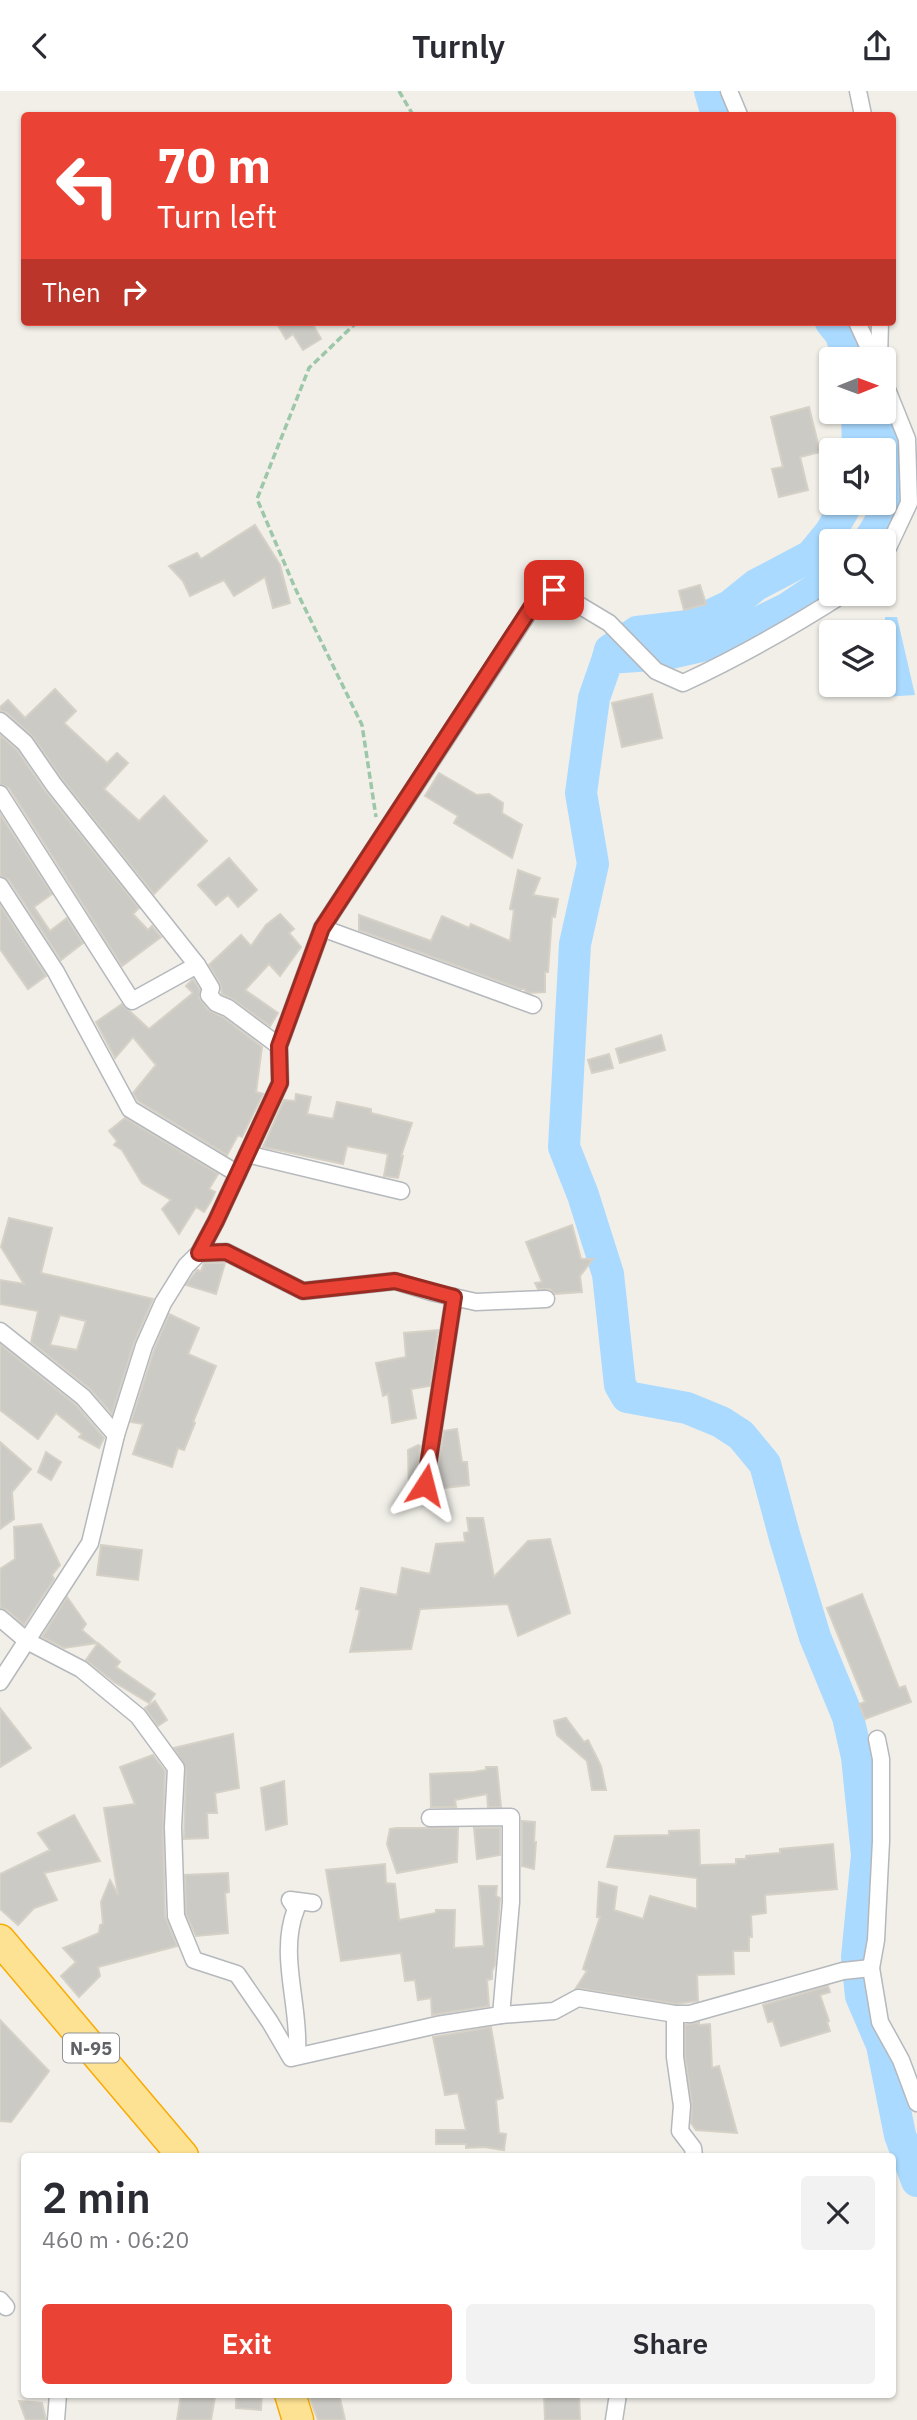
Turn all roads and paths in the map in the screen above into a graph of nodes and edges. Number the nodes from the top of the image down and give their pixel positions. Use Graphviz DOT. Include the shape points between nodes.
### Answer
graph roads {
  1 [pos="399,91"];
  2 [pos="729,91"];
  3 [pos="858,91"];
  4 [pos="411,112"];
  5 [pos="738,112"];
  6 [pos="862,112"];
  7 [pos="353,326"];
  8 [pos="859,326"];
  9 [pos="880,326"];
  10 [pos="870,347"];
  11 [pos="877,347"];
  12 [pos="896,412"];
  13 [pos="896,531"];
  14 [pos="823,606"];
  15 [pos="0,721"];
  16 [pos="0,794"];
  17 [pos="379,840"];
  18 [pos="0,886"];
  19 [pos="322,928"];
  20 [pos="197,965"];
  21 [pos="533,1005"];
  22 [pos="279,1046"];
  23 [pos="247,1154"];
  24 [pos="238,1174"];
  25 [pos="401,1191"];
  26 [pos="199,1253"];
  27 [pos="454,1297"];
  28 [pos="546,1299"];
  29 [pos="0,1331"];
  30 [pos="116,1436"];
  31 [pos="425,1485"];
  32 [pos="0,1618"];
  33 [pos="27,1641"];
  34 [pos="0,1682"];
  35 [pos="877,1739"];
  36 [pos="430,1818"];
  37 [pos="313,1903"];
  38 [pos="0,1940"];
  39 [pos="871,1968"];
  40 [pos="675,2014"];
  41 [pos="501,2015"];
  42 [pos="297,2051"];
  43 [pos="917,2102"];
  44 [pos="179,2153"];
  45 [pos="694,2153"];
  46 [pos="58,2398"];
  47 [pos="291,2398"];
  48 [pos="617,2398"];
  49 [pos="56,2420"];
  50 [pos="298,2420"];
  51 [pos="614,2420"];
  1 -- 4 [label="path"];
  2 -- 5 [label="street"];
  3 -- 6 [label="street"];
  7 -- 17 [label="path" via="309,368 257,499 362,725"];
  8 -- 10 [label="street"];
  9 -- 11 [label="street"];
  12 -- 13 [label="street" via="907,439 909,503"];
  14 -- 17 [label="street" via="743,654 682,683 656,671 609,624 554,590 534,603"];
  15 -- 20 [label="street" via="25,743"];
  16 -- 20 [label="street" via="132,1001"];
  17 -- 19 [label="street"];
  18 -- 24 [label="street" via="56,972 130,1109"];
  19 -- 21 [label="street"];
  19 -- 22 [label="street"];
  20 -- 22 [label="street" via="216,1003"];
  22 -- 23 [label="street" via="280,1083"];
  23 -- 24 [label="street"];
  23 -- 25 [label="street"];
  24 -- 26 [label="street"];
  26 -- 27 [label="street" via="226,1252 303,1291 395,1281"];
  26 -- 30 [label="street" via="163,1303 144,1346"];
  27 -- 28 [label="street" via="476,1302"];
  27 -- 31 [label="street"];
  29 -- 30 [label="street" via="83,1397"];
  30 -- 33 [label="street" via="90,1543"];
  32 -- 33 [label="street"];
  33 -- 34 [label="street"];
  33 -- 41 [label="street" via="81,1669 138,1716 176,1768 176,1916 189,1949 194,1961 237,1974 291,2058"];
  35 -- 39 [label="street" via="881,1841"];
  36 -- 41 [label="street" via="511,1817 511,1902"];
  37 -- 42 [label="street" via="290,1900 296,1909 289,1965 299,2028"];
  38 -- 44 [label="highway, N-95"];
  39 -- 40 [label="street"];
  39 -- 43 [label="street" via="880,2022"];
  40 -- 41 [label="street" via="578,1998 554,2011"];
  40 -- 45 [label="street" via="680,2131"];
  46 -- 49 [label="street"];
  47 -- 50 [label="highway"];
  48 -- 51 [label="street"];
}
